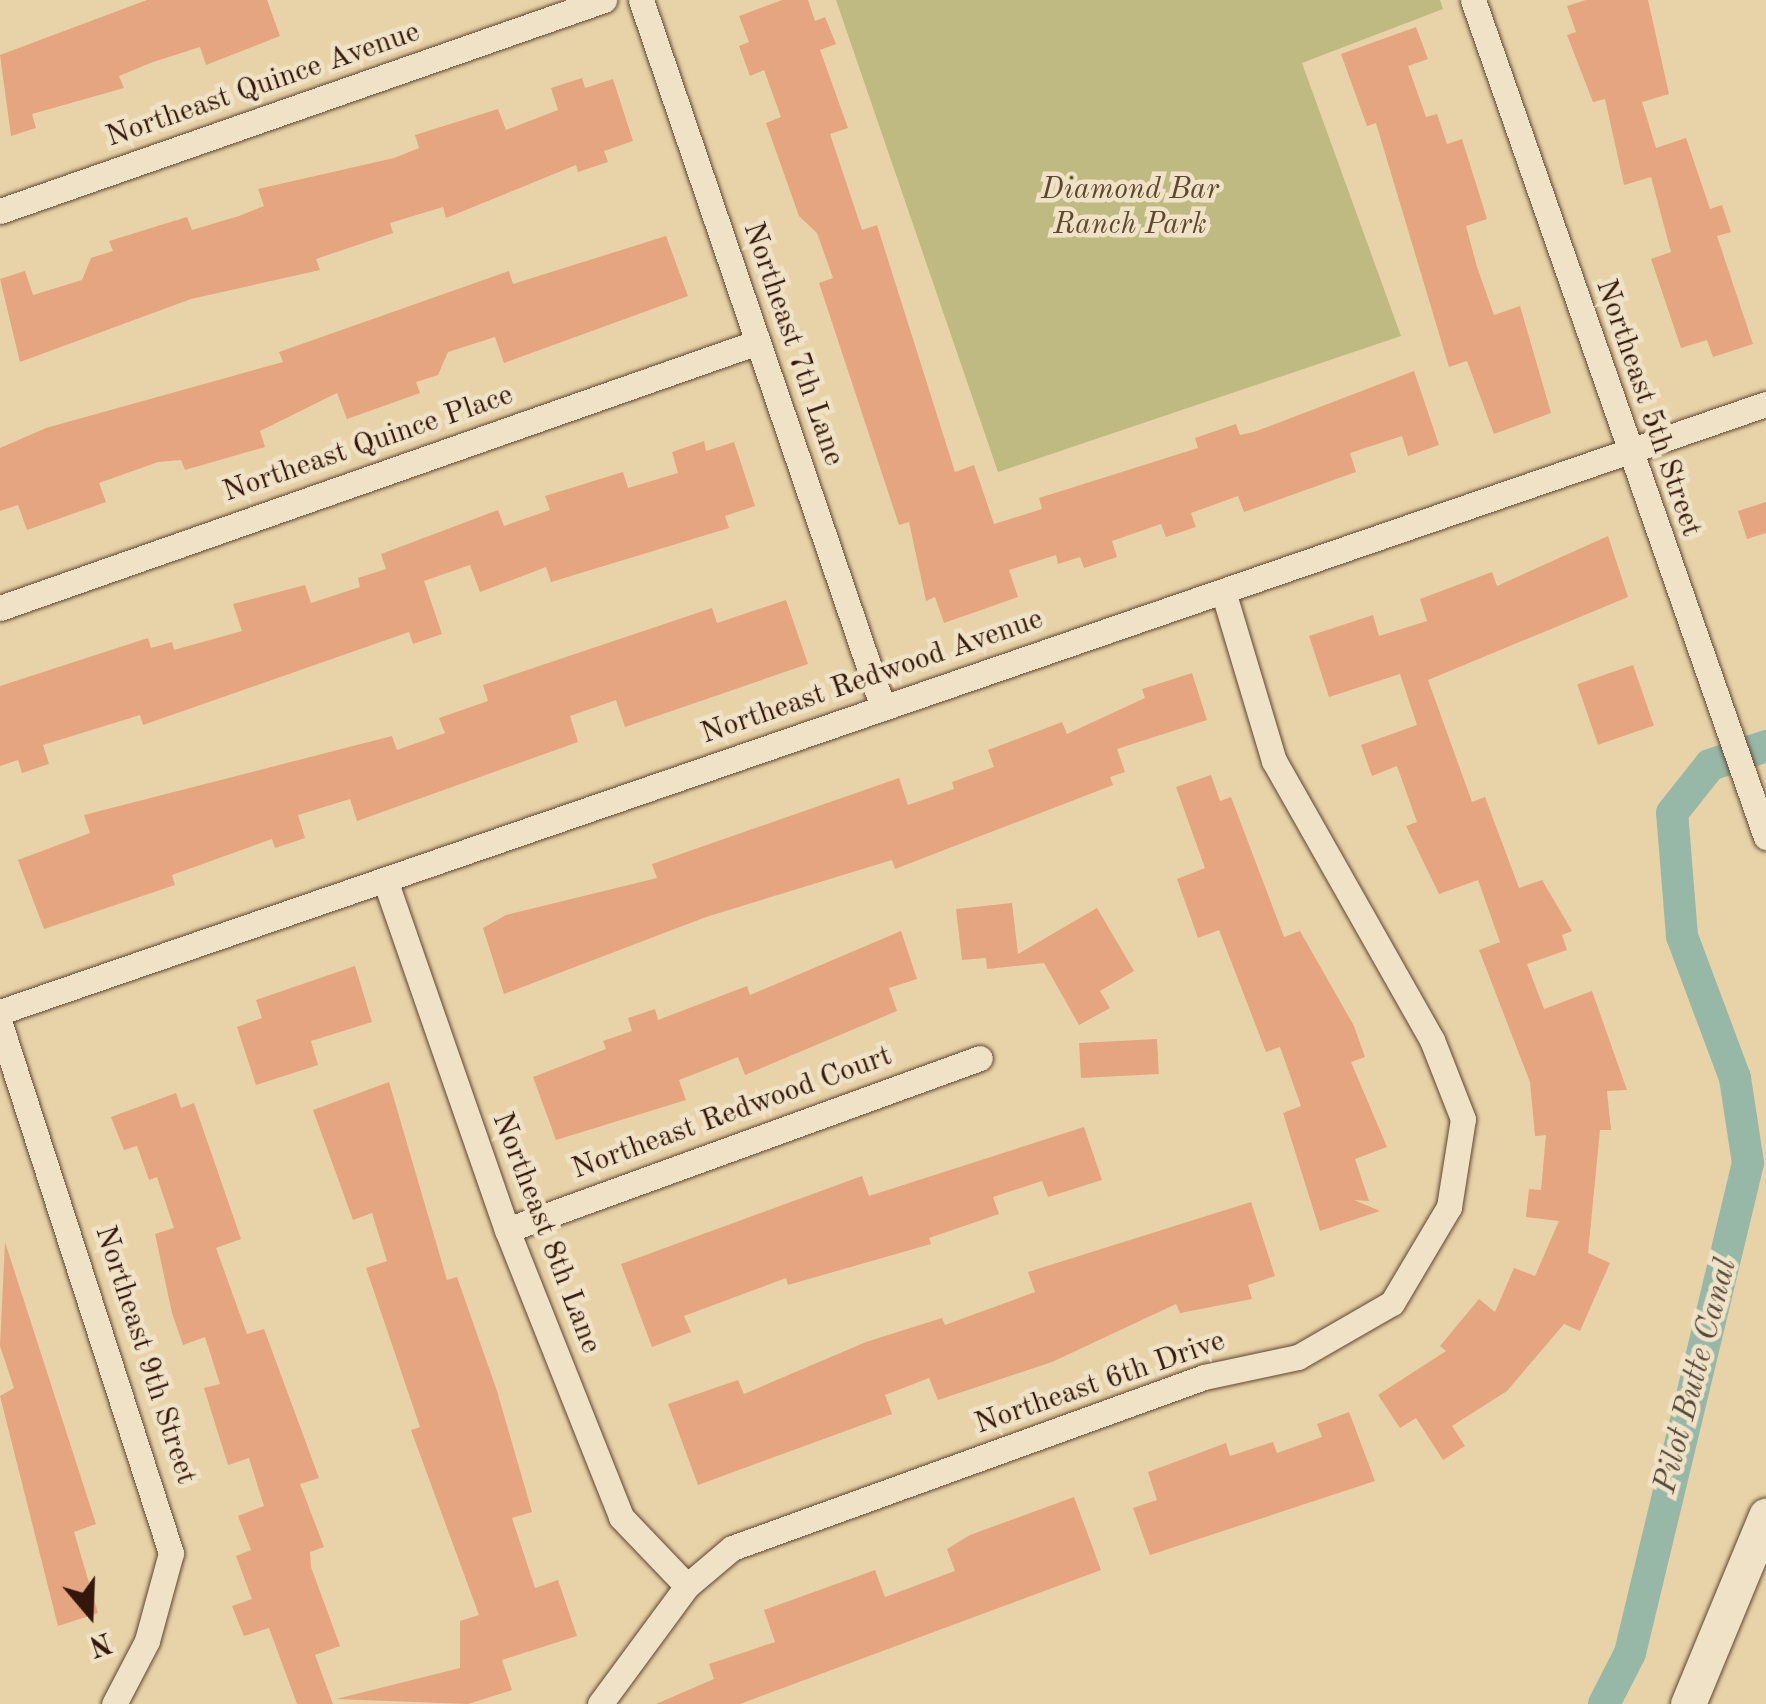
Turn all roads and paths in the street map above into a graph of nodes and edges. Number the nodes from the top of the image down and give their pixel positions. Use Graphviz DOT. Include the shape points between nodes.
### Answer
graph roads {
  1 [pos="604,0"];
  2 [pos="642,0"];
  3 [pos="1473,0"];
  4 [pos="0,211"];
  5 [pos="758,342"];
  6 [pos="1766,404"];
  7 [pos="1628,452"];
  8 [pos="1222,591"];
  9 [pos="0,608"];
  10 [pos="882,708"];
  11 [pos="1766,836"];
  12 [pos="384,880"];
  13 [pos="0,1012"];
  14 [pos="0,1024"];
  15 [pos="980,1058"];
  16 [pos="506,1230"];
  17 [pos="1766,1516"];
  18 [pos="687,1586"];
  19 [pos="114,1704"];
  20 [pos="600,1704"];
  21 [pos="1688,1704"];
  1 -- 4 [label="street, Northeast Quince Avenue"];
  2 -- 5 [label="street, Northeast 7th Lane"];
  3 -- 7 [label="street, Northeast 5th Street"];
  5 -- 9 [label="street, Northeast Quince Place"];
  5 -- 10 [label="street, Northeast 7th Lane"];
  6 -- 7 [label="street, Northeast Redwood Avenue"];
  7 -- 8 [label="street, Northeast Redwood Avenue"];
  7 -- 11 [label="street, Northeast 5th Street"];
  8 -- 10 [label="street, Northeast Redwood Avenue"];
  8 -- 18 [label="street, Northeast 6th Drive" via="1274,761 1432,1040 1462,1120 1449,1207 1392,1303 1298,1357 1204,1377 732,1548"];
  10 -- 12 [label="street, Northeast Redwood Avenue"];
  12 -- 13 [label="street, Northeast Redwood Avenue"];
  12 -- 16 [label="street, Northeast 8th Lane"];
  14 -- 19 [label="street, Northeast 9th Street" via="172,1553 147,1641"];
  15 -- 16 [label="street, Northeast Redwood Court"];
  16 -- 18 [label="street, Northeast 8th Lane" via="621,1517"];
  17 -- 21 [label="street"];
  18 -- 20 [label="street, Northeast 6th Drive"];
}
